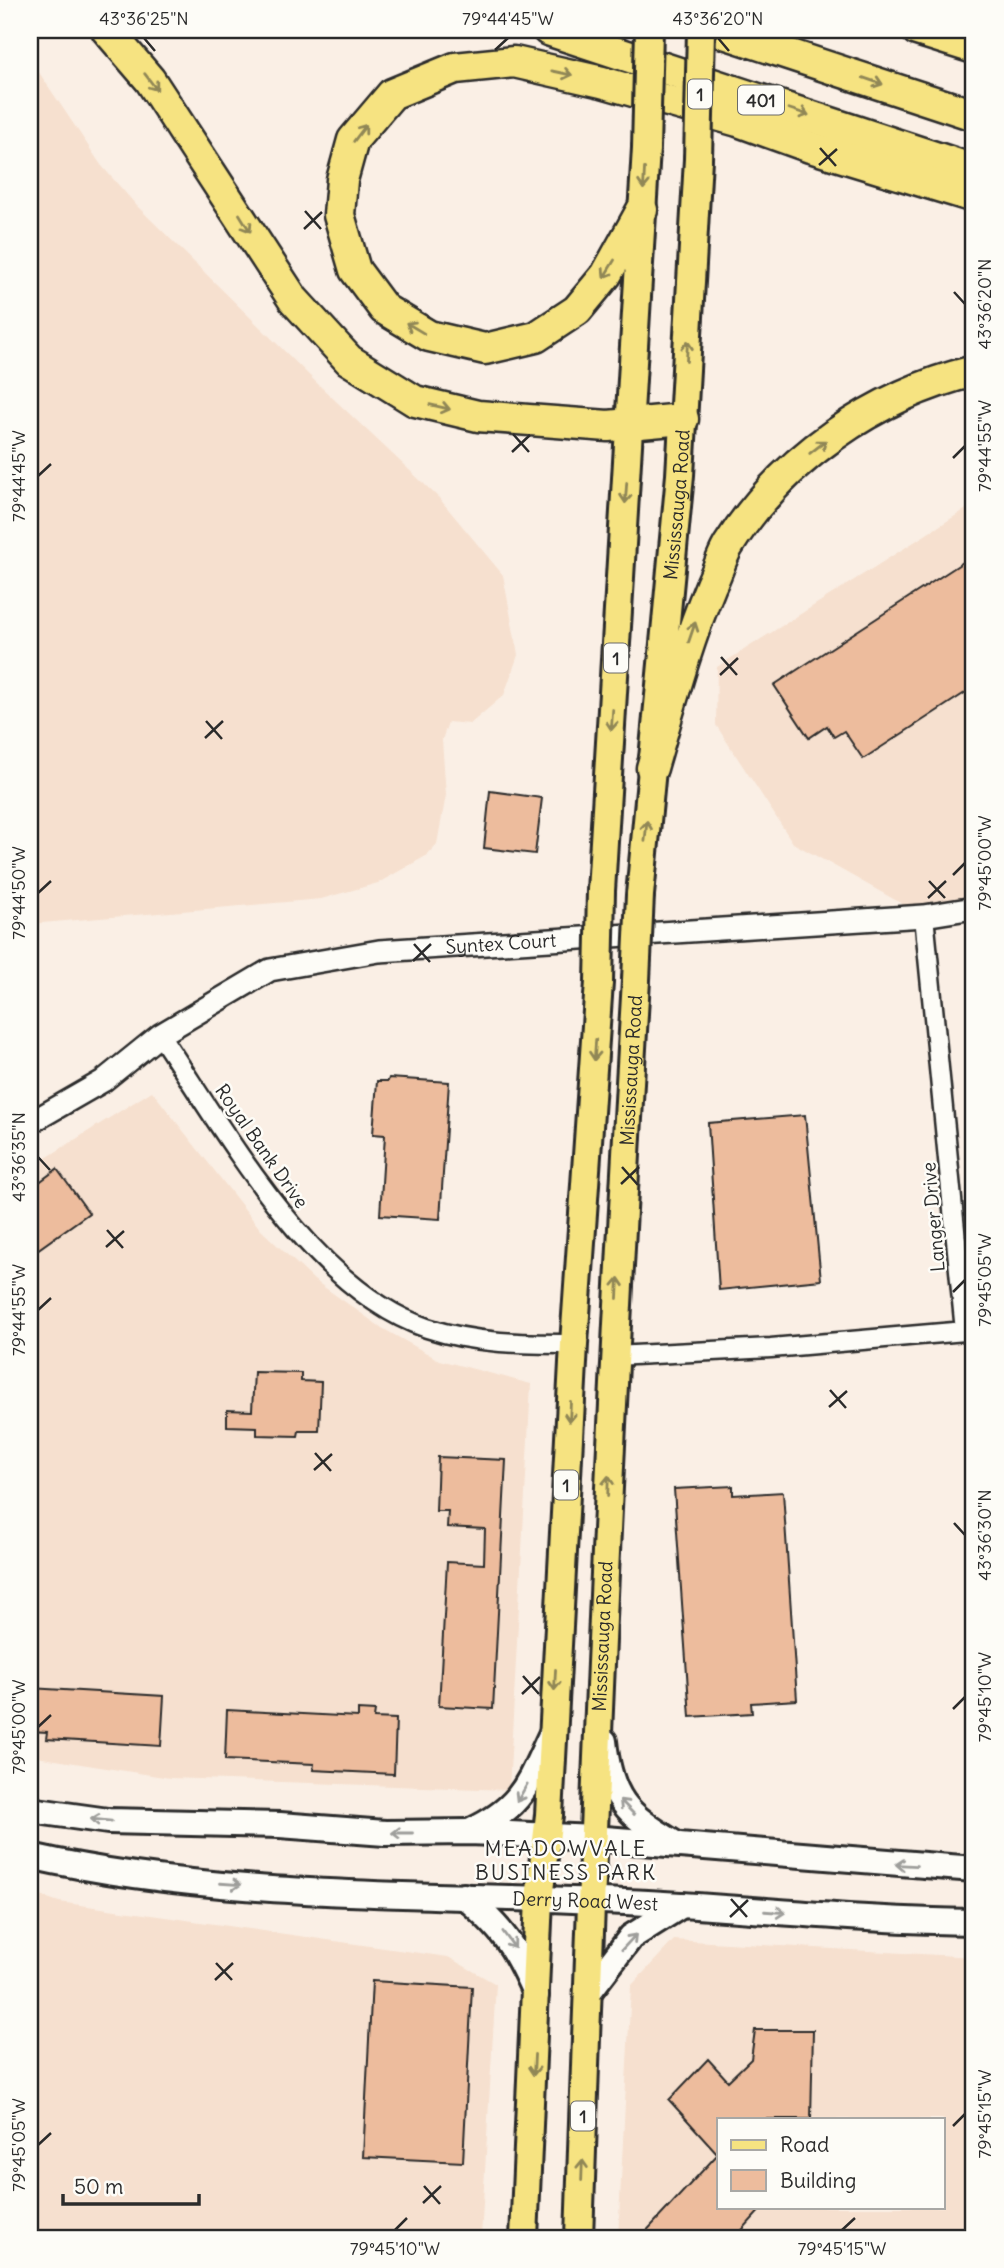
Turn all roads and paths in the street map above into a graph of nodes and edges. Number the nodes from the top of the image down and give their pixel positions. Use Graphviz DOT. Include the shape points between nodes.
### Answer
graph roads {
  1 [pos="107,30"];
  2 [pos="548,30"];
  3 [pos="649,30"];
  4 [pos="701,30"];
  5 [pos="715,30"];
  6 [pos="917,30"];
  7 [pos="974,48"];
  8 [pos="974,115"];
  9 [pos="974,170"];
  10 [pos="974,197"];
  11 [pos="642,210"];
  12 [pos="974,371"];
  13 [pos="682,419"];
  14 [pos="630,425"];
  15 [pos="652,768"];
  16 [pos="974,908"];
  17 [pos="924,916"];
  18 [pos="160,1035"];
  19 [pos="30,1123"];
  20 [pos="574,1344"];
  21 [pos="614,1356"];
  22 [pos="599,1706"];
  23 [pos="552,1733"];
  24 [pos="30,1810"];
  25 [pos="470,1832"];
  26 [pos="547,1838"];
  27 [pos="593,1838"];
  28 [pos="681,1847"];
  29 [pos="30,1856"];
  30 [pos="974,1869"];
  31 [pos="464,1896"];
  32 [pos="539,1899"];
  33 [pos="593,1900"];
  34 [pos="682,1905"];
  35 [pos="974,1922"];
  36 [pos="587,1993"];
  37 [pos="537,1997"];
  38 [pos="524,2238"];
  39 [pos="579,2238"];
  1 -- 14 [label="highway, one-way" via="150,80 209,165 293,299 349,360 415,401 465,413"];
  2 -- 9 [label="highway, 401, one-way"];
  3 -- 11 [label="main road, Mississauga Road / 1, one-way, bridge"];
  13 -- 4 [label="main road, Mississauga Road / 1, one-way, bridge"];
  5 -- 8 [label="highway, one-way"];
  6 -- 7 [label="highway"];
  11 -- 10 [label="highway, one-way" via="606,275 577,310 536,337 485,349 429,337 384,309 355,270 340,215 342,180 353,140 392,94 455,68 514,62 738,121"];
  11 -- 14 [label="main road, Mississauga Road / 1"];
  15 -- 12 [label="highway, one-way" via="693,629 727,547 769,491 818,446 878,407"];
  13 -- 14 [label="highway"];
  13 -- 15 [label="main road, Mississauga Road / 1"];
  14 -- 20 [label="main road, Mississauga Road / 1, one-way, bridge"];
  21 -- 15 [label="main road, Mississauga Road / 1, one-way, bridge" via="640,895"];
  16 -- 17 [label="street, Syntex Court"];
  17 -- 18 [label="street, Syntex Court" via="379,951 270,970"];
  17 -- 21 [label="street, Langer Drive" via="965,1331"];
  18 -- 19 [label="street, Syntex Court" via="103,1081"];
  18 -- 20 [label="street, Royal Bank Drive" via="281,1213 334,1269 371,1298 425,1328 454,1335 505,1344"];
  20 -- 23 [label="main road, Mississauga Road / 1, one-way"];
  22 -- 21 [label="main road, Mississauga Road / 1, one-way"];
  22 -- 27 [label="main road, Mississauga Road / 1"];
  28 -- 22 [label="main road, one-way" via="620,1802 606,1762"];
  23 -- 25 [label="main road, one-way" via="520,1799 500,1818"];
  23 -- 26 [label="main road, Mississauga Road / 1"];
  25 -- 24 [label="main road, one-way" via="385,1833 108,1821"];
  25 -- 26 [label="main road"];
  26 -- 27 [label="main road"];
  26 -- 32 [label="main road, Mississauga Road / 1"];
  27 -- 28 [label="main road"];
  27 -- 33 [label="main road, Mississauga Road / 1"];
  30 -- 28 [label="main road, one-way"];
  29 -- 31 [label="main road, Derry Road West, one-way" via="163,1880 357,1894"];
  31 -- 32 [label="main road, Derry Road West"];
  31 -- 37 [label="main road, one-way" via="514,1946"];
  32 -- 33 [label="main road, Derry Road West"];
  32 -- 37 [label="main road, Mississauga Road / 1"];
  33 -- 34 [label="main road, Derry Road West"];
  33 -- 36 [label="main road, Mississauga Road / 1"];
  34 -- 35 [label="main road, Derry Road West, one-way" via="891,1921"];
  36 -- 34 [label="main road, one-way" via="631,1937"];
  39 -- 36 [label="main road, Mississauga Road / 1, one-way"];
  37 -- 38 [label="main road, Mississauga Road / 1, one-way"];
}
